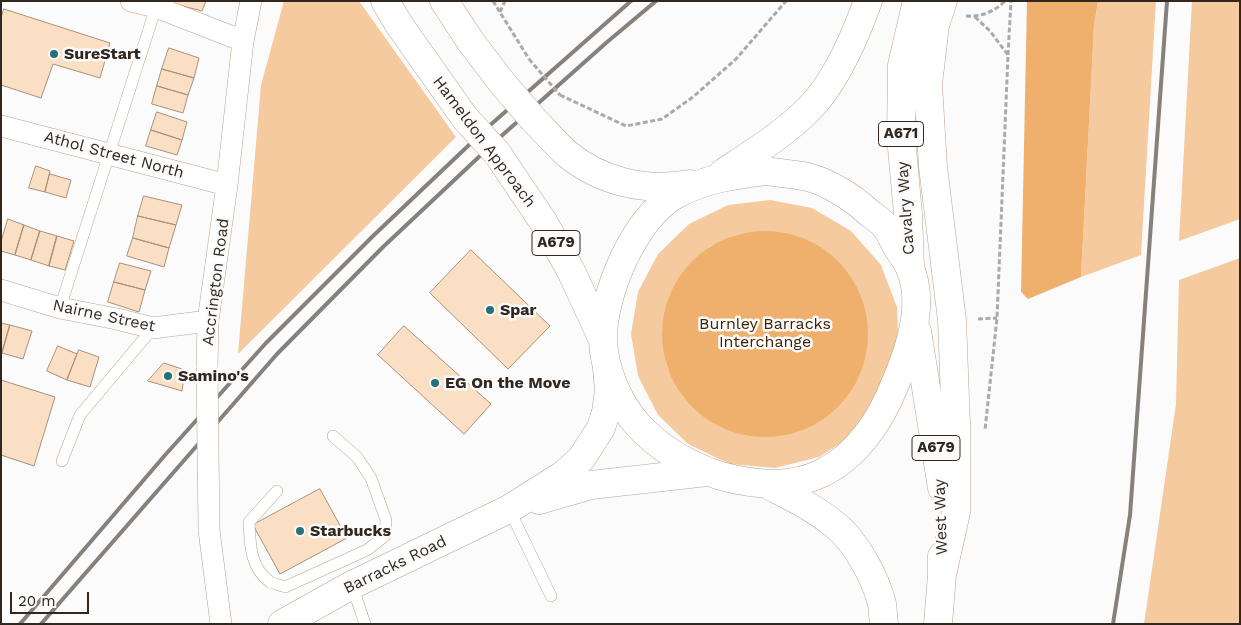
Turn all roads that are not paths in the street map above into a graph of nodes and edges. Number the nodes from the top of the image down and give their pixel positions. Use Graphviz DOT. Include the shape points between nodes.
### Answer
graph roads {
  1 [pos="131,1"];
  2 [pos="251,1"];
  3 [pos="385,1"];
  4 [pos="444,1"];
  5 [pos="868,1"];
  6 [pos="917,1"];
  7 [pos="156,7"];
  8 [pos="952,8"];
  9 [pos="243,42"];
  10 [pos="1,126"];
  11 [pos="110,153"];
  12 [pos="713,179"];
  13 [pos="227,185"];
  14 [pos="910,267"];
  15 [pos="1,290"];
  16 [pos="60,308"];
  17 [pos="208,321"];
  18 [pos="916,322"];
  19 [pos="153,328"];
  20 [pos="603,340"];
  21 [pos="607,368"];
  22 [pos="333,436"];
  23 [pos="62,461"];
  24 [pos="708,472"];
  25 [pos="768,485"];
  26 [pos="277,491"];
  27 [pos="509,509"];
  28 [pos="942,575"];
  29 [pos="352,585"];
  30 [pos="551,596"];
  31 [pos="221,624"];
  32 [pos="282,624"];
  33 [pos="365,624"];
  34 [pos="884,624"];
  35 [pos="938,624"];
  1 -- 7 [label="street"];
  2 -- 9 [label="street, Accrington Road"];
  3 -- 20 [label="main road, Hameldon Approach / A679, bridge" via="465,118 497,153 544,223"];
  4 -- 12 [label="main road, bridge" via="502,84 534,120 583,165 617,181 639,186 670,187"];
  5 -- 12 [label="main road" via="850,47 810,108 782,133"];
  6 -- 14 [label="main road, Cavalry Way / A671" via="902,65 901,137"];
  7 -- 9 [label="street"];
  7 -- 11 [label="lane"];
  8 -- 28 [label="main road" via="935,25 928,84 933,168 952,320 956,425 956,512"];
  9 -- 13 [label="street, Accrington Road"];
  10 -- 11 [label="street, Athol Street North"];
  11 -- 13 [label="street, Athol Street North"];
  11 -- 16 [label="lane"];
  12 -- 14 [label="main road" via="765,170 819,181 852,197 886,228"];
  12 -- 20 [label="main road" via="674,195 656,209 642,227 617,274"];
  13 -- 17 [label="street, Accrington Road"];
  14 -- 18 [label="main road"];
  15 -- 16 [label="street, Nairne Street"];
  16 -- 19 [label="street, Nairne Street"];
  17 -- 19 [label="street, Nairne Street"];
  17 -- 31 [label="street, Accrington Road, bridge" via="210,530"];
  18 -- 25 [label="main road" via="889,400 865,438 838,464 821,474 798,482"];
  18 -- 28 [label="main road, West Way / A679" via="942,482"];
  19 -- 23 [label="lane" via="80,414"];
  20 -- 21 [label="main road"];
  21 -- 24 [label="main road" via="626,409 638,424 659,445"];
  21 -- 27 [label="main road, Barracks Road" via="609,391 606,412 591,444 563,475"];
  22 -- 26 [label="lane" via="358,458 371,478 386,520 385,536 367,550 285,586 270,582 257,567 250,549 249,522"];
  24 -- 25 [label="main road"];
  24 -- 27 [label="main road, Barracks Road" via="591,485"];
  25 -- 34 [label="main road" via="837,525 874,580"];
  27 -- 29 [label="main road, Barracks Road"];
  27 -- 30 [label="lane"];
  28 -- 35 [label="main road, West Way / A679"];
  29 -- 32 [label="main road, Barracks Road"];
  29 -- 33 [label="lane"];
}
